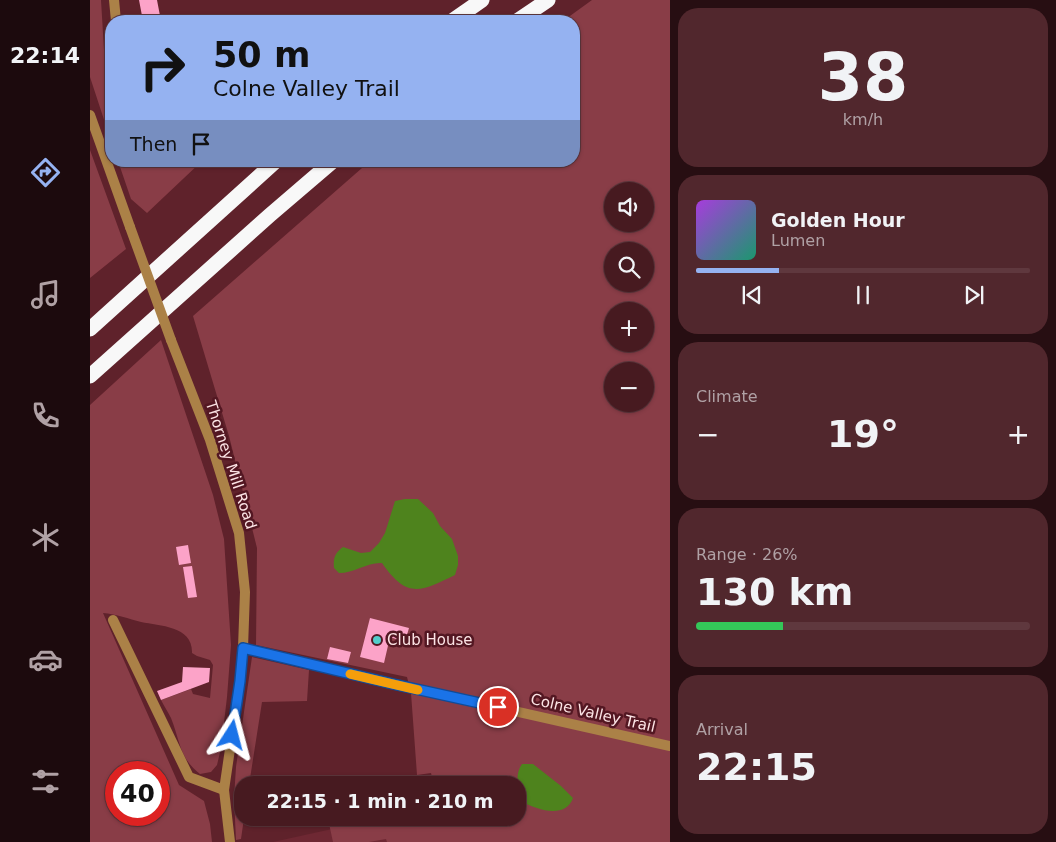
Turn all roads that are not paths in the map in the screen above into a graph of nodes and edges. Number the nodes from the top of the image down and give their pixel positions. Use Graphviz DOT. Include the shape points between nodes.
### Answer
graph roads {
  1 [pos="114,0"];
  2 [pos="482,0"];
  3 [pos="548,0"];
  4 [pos="115,15"];
  5 [pos="461,15"];
  6 [pos="527,15"];
  7 [pos="90,114"];
  8 [pos="105,156"];
  9 [pos="109,167"];
  10 [pos="269,167"];
  11 [pos="326,167"];
  12 [pos="90,329"];
  13 [pos="90,376"];
  14 [pos="113,620"];
  15 [pos="245,648"];
  16 [pos="670,746"];
  17 [pos="224,790"];
  18 [pos="230,842"];
  1 -- 4 [label="street"];
  2 -- 5 [label="highway"];
  3 -- 6 [label="highway"];
  7 -- 8 [label="street, Thorney Mill Road, bridge"];
  9 -- 15 [label="street, Thorney Mill Road, bridge" via="210,440 239,533 245,592"];
  10 -- 12 [label="highway"];
  11 -- 13 [label="highway"];
  14 -- 17 [label="street" via="190,777"];
  15 -- 16 [label="street, Colne Valley Trail"];
  15 -- 17 [label="street, Thorney Mill Road"];
  17 -- 18 [label="street, Thorney Mill Road"];
}
